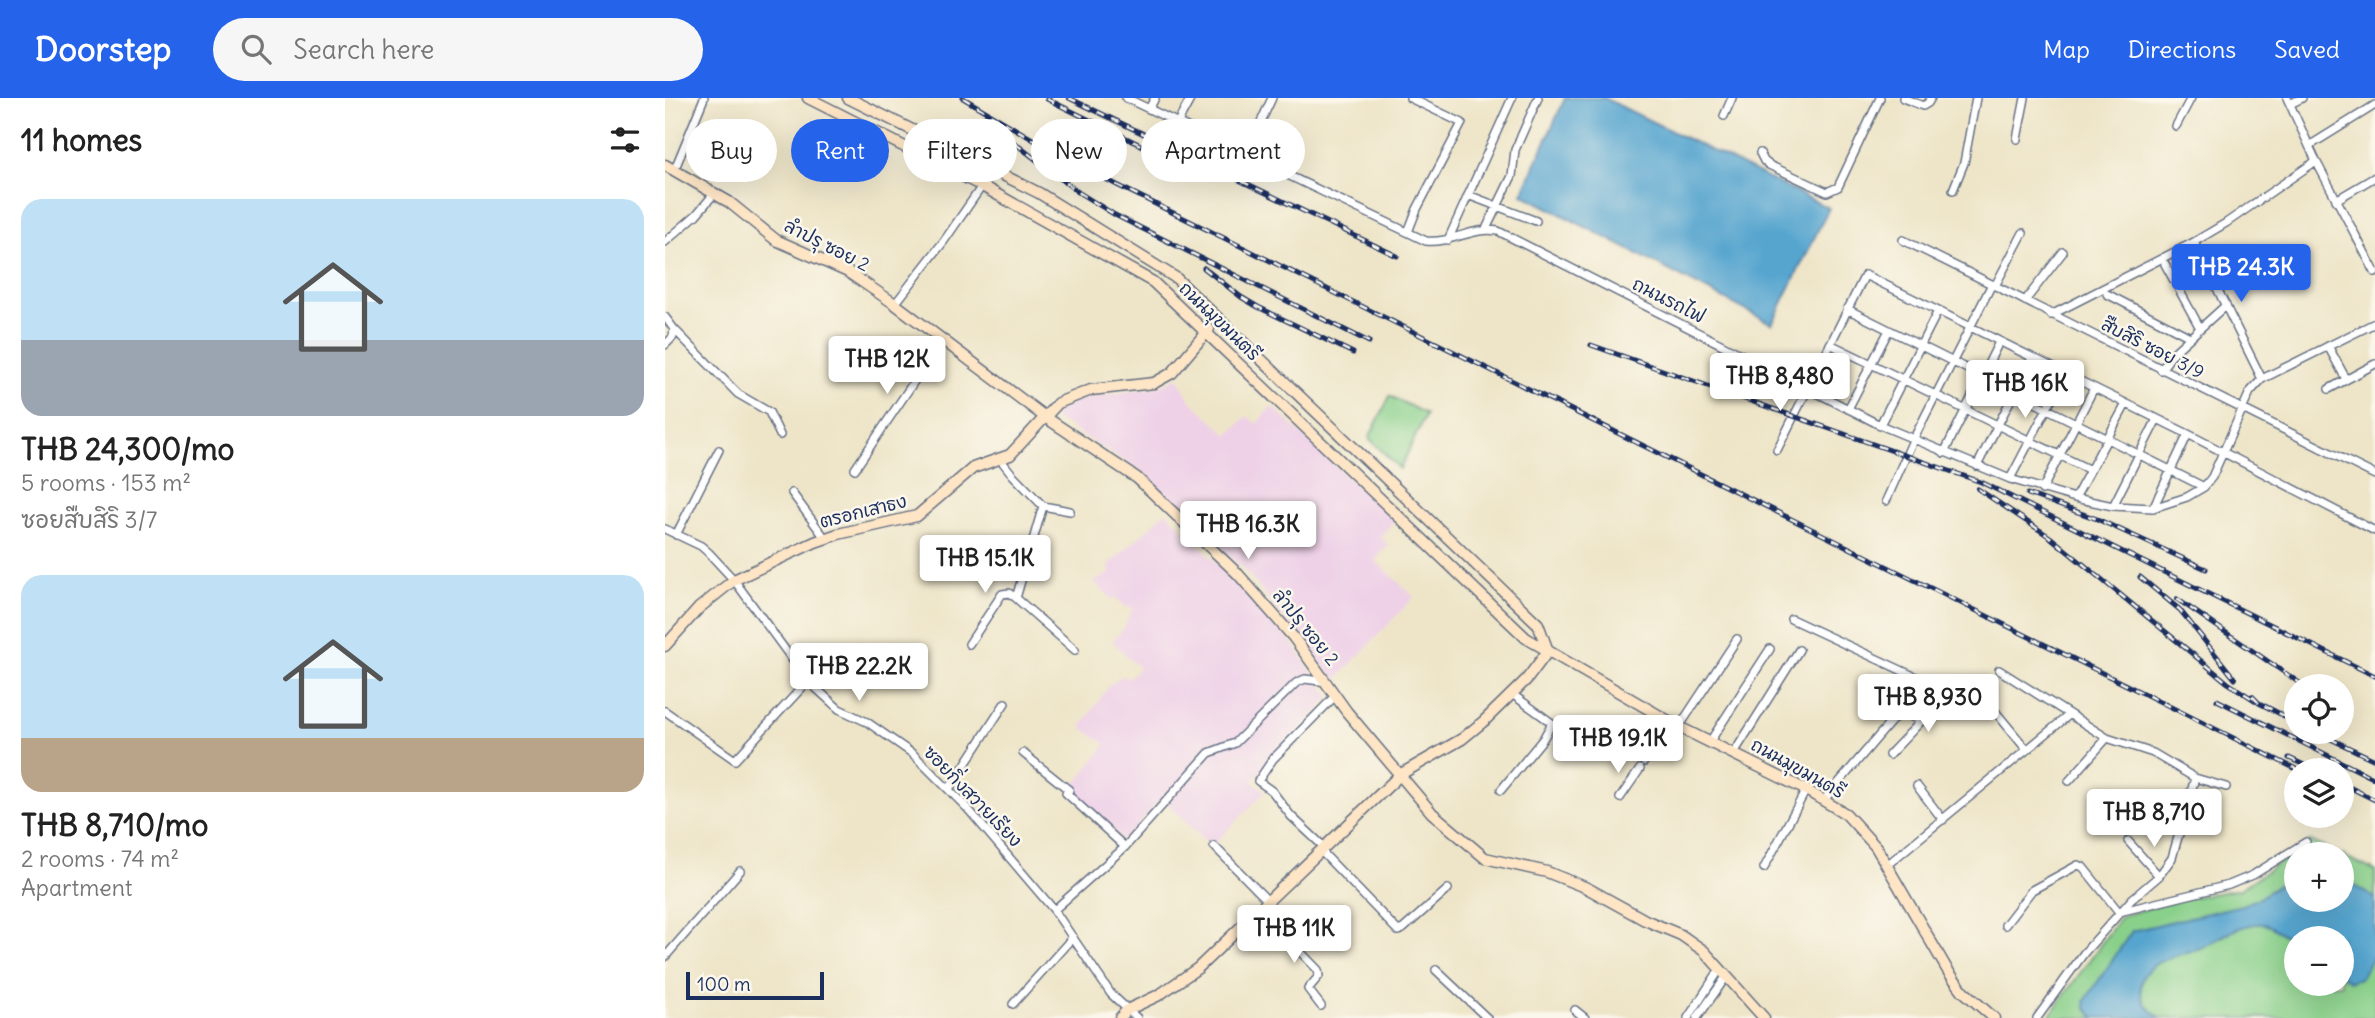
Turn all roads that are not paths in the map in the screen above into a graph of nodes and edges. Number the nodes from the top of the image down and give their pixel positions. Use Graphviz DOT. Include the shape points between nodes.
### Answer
graph roads {
  1 [pos="704,98"];
  2 [pos="808,98"];
  3 [pos="849,98"];
  4 [pos="1126,98"];
  5 [pos="1154,98"];
  6 [pos="1191,98"];
  7 [pos="1272,98"];
  8 [pos="1411,98"];
  9 [pos="1512,98"];
  10 [pos="1538,98"];
  11 [pos="1732,98"];
  12 [pos="1880,98"];
  13 [pos="1903,98"];
  14 [pos="1931,98"];
  15 [pos="1976,98"];
  16 [pos="2025,98"];
  17 [pos="2191,98"];
  18 [pos="2301,98"];
  19 [pos="2289,101"];
  20 [pos="2375,105"];
  21 [pos="1149,109"];
  22 [pos="1724,116"];
  23 [pos="1171,119"];
  24 [pos="1180,119"];
  25 [pos="1262,119"];
  26 [pos="2176,126"];
  27 [pos="2017,139"];
  28 [pos="2309,146"];
  29 [pos="1760,153"];
  30 [pos="2316,161"];
  31 [pos="670,168"];
  32 [pos="2375,177"];
  33 [pos="1304,182"];
  34 [pos="982,186"];
  35 [pos="1953,190"];
  36 [pos="1039,193"];
  37 [pos="714,194"];
  38 [pos="1468,195"];
  39 [pos="2336,200"];
  40 [pos="1497,204"];
  41 [pos="1028,212"];
  42 [pos="1536,221"];
  43 [pos="1486,229"];
  44 [pos="1408,232"];
  45 [pos="2023,233"];
  46 [pos="1448,240"];
  47 [pos="1903,240"];
  48 [pos="665,242"];
  49 [pos="2194,242"];
  50 [pos="2063,252"];
  51 [pos="2165,264"];
  52 [pos="2375,272"];
  53 [pos="1994,285"];
  54 [pos="2108,294"];
  55 [pos="2025,302"];
  56 [pos="895,304"];
  57 [pos="2226,305"];
  58 [pos="1847,309"];
  59 [pos="1938,311"];
  60 [pos="2051,315"];
  61 [pos="1215,316"];
  62 [pos="665,317"];
  63 [pos="2375,323"];
  64 [pos="1970,328"];
  65 [pos="2200,328"];
  66 [pos="674,329"];
  67 [pos="1889,330"];
  68 [pos="1207,333"];
  69 [pos="2190,337"];
  70 [pos="942,340"];
  71 [pos="1999,342"];
  72 [pos="1830,344"];
  73 [pos="665,345"];
  74 [pos="1921,346"];
  75 [pos="2329,346"];
  76 [pos="2032,358"];
  77 [pos="1953,362"];
  78 [pos="2375,364"];
  79 [pos="1871,365"];
  80 [pos="2161,370"];
  81 [pos="2065,374"];
  82 [pos="1982,377"];
  83 [pos="2262,379"];
  84 [pos="2346,379"];
  85 [pos="1903,380"];
  86 [pos="1808,388"];
  87 [pos="2094,388"];
  88 [pos="2329,389"];
  89 [pos="2014,393"];
  90 [pos="1936,396"];
  91 [pos="2126,404"];
  92 [pos="1849,409"];
  93 [pos="2047,409"];
  94 [pos="1966,410"];
  95 [pos="2241,410"];
  96 [pos="1045,417"];
  97 [pos="2157,419"];
  98 [pos="2076,424"];
  99 [pos="1880,425"];
  100 [pos="1998,425"];
  101 [pos="2188,434"];
  102 [pos="780,435"];
  103 [pos="2107,439"];
  104 [pos="1913,440"];
  105 [pos="2030,441"];
  106 [pos="719,450"];
  107 [pos="1777,450"];
  108 [pos="2223,452"];
  109 [pos="1944,453"];
  110 [pos="2139,454"];
  111 [pos="2060,455"];
  112 [pos="1000,459"];
  113 [pos="1977,466"];
  114 [pos="855,468"];
  115 [pos="2090,470"];
  116 [pos="2171,470"];
  117 [pos="2375,475"];
  118 [pos="2010,479"];
  119 [pos="2204,487"];
  120 [pos="2042,490"];
  121 [pos="792,493"];
  122 [pos="2075,498"];
  123 [pos="1886,501"];
  124 [pos="1043,506"];
  125 [pos="2113,506"];
  126 [pos="2153,508"];
  127 [pos="1070,511"];
  128 [pos="665,529"];
  129 [pos="2375,531"];
  130 [pos="676,535"];
  131 [pos="825,538"];
  132 [pos="734,580"];
  133 [pos="1016,598"];
  134 [pos="1791,619"];
  135 [pos="1737,639"];
  136 [pos="969,644"];
  137 [pos="665,646"];
  138 [pos="1770,649"];
  139 [pos="1075,650"];
  140 [pos="1799,650"];
  141 [pos="1548,651"];
  142 [pos="1999,670"];
  143 [pos="808,681"];
  144 [pos="1328,682"];
  145 [pos="1511,694"];
  146 [pos="1947,694"];
  147 [pos="1335,696"];
  148 [pos="1985,699"];
  149 [pos="1005,703"];
  150 [pos="665,711"];
  151 [pos="1900,711"];
  152 [pos="2069,715"];
  153 [pos="1921,721"];
  154 [pos="1674,724"];
  155 [pos="2108,737"];
  156 [pos="1709,743"];
  157 [pos="2027,750"];
  158 [pos="1023,752"];
  159 [pos="1734,753"];
  160 [pos="1889,755"];
  161 [pos="1401,774"];
  162 [pos="2195,778"];
  163 [pos="2069,781"];
  164 [pos="1917,786"];
  165 [pos="2226,787"];
  166 [pos="949,789"];
  167 [pos="1501,790"];
  168 [pos="1806,790"];
  169 [pos="1620,798"];
  170 [pos="1824,800"];
  171 [pos="1943,820"];
  172 [pos="2128,841"];
  173 [pos="1214,846"];
  174 [pos="1125,848"];
  175 [pos="1323,849"];
  176 [pos="2284,856"];
  177 [pos="1887,865"];
  178 [pos="1764,868"];
  179 [pos="740,871"];
  180 [pos="2159,876"];
  181 [pos="1448,889"];
  182 [pos="1268,901"];
  183 [pos="1054,909"];
  184 [pos="2119,912"];
  185 [pos="1256,913"];
  186 [pos="2005,925"];
  187 [pos="1073,937"];
  188 [pos="665,957"];
  189 [pos="1436,970"];
  190 [pos="1723,973"];
  191 [pos="1013,1004"];
  192 [pos="1321,1006"];
  193 [pos="1575,1010"];
  194 [pos="1123,1014"];
  195 [pos="1137,1018"];
  196 [pos="1487,1018"];
  197 [pos="1585,1018"];
  198 [pos="1688,1018"];
  199 [pos="1697,1018"];
  200 [pos="1764,1018"];
  201 [pos="1994,1018"];
  202 [pos="2037,1018"];
  1 -- 31 [label="street"];
  2 -- 34 [label="street, ถนนมุขมนตรี"];
  3 -- 36 [label="street, ถนนมุขมนตรี"];
  4 -- 21 [label="street"];
  5 -- 21 [label="street"];
  6 -- 24 [label="street"];
  7 -- 25 [label="street"];
  8 -- 44 [label="street" via="1462,123"];
  9 -- 38 [label="street"];
  10 -- 40 [label="street" via="1514,150 1512,176"];
  11 -- 22 [label="street"];
  12 -- 29 [label="street" via="1834,191 1827,192 1769,165"];
  13 -- 14 [label="street" via="1923,106"];
  15 -- 35 [label="street" via="1964,163"];
  16 -- 27 [label="street"];
  17 -- 26 [label="street"];
  18 -- 19 [label="street"];
  19 -- 28 [label="street"];
  20 -- 28 [label="street"];
  21 -- 23 [label="street"];
  28 -- 30 [label="street"];
  30 -- 39 [label="street"];
  30 -- 49 [label="street, สืบสิริ ซอย 3/9"];
  31 -- 37 [label="street, ลำปรุ ซอย 2"];
  32 -- 39 [label="street"];
  33 -- 44 [label="street"];
  34 -- 41 [label="street, ถนนมุขมนตรี"];
  34 -- 56 [label="street"];
  36 -- 41 [label="street"];
  36 -- 61 [label="street, ถนนมุขมนตรี" via="1164,269"];
  37 -- 48 [label="street"];
  37 -- 56 [label="street, ลำปรุ ซอย 2" via="776,240 848,272"];
  38 -- 40 [label="street"];
  38 -- 46 [label="street"];
  39 -- 52 [label="street"];
  40 -- 42 [label="street"];
  40 -- 43 [label="street"];
  41 -- 68 [label="street, ถนนมุขมนตรี" via="1153,282"];
  43 -- 46 [label="street"];
  43 -- 86 [label="street, ถนนรถไฟ"];
  44 -- 46 [label="street" via="1426,241"];
  45 -- 53 [label="street"];
  47 -- 53 [label="street, สืบสิริ ซอย 3/9"];
  49 -- 57 [label="street"];
  49 -- 60 [label="street, สืบสิริ ซอย 3/9"];
  50 -- 55 [label="street"];
  51 -- 65 [label="street"];
  53 -- 55 [label="street, สืบสิริ ซอย 3/9"];
  53 -- 64 [label="street"];
  54 -- 69 [label="street"];
  55 -- 60 [label="street, สืบสิริ ซอย 3/9"];
  56 -- 70 [label="street, ลำปรุ ซอย 2"];
  57 -- 65 [label="street"];
  57 -- 83 [label="street"];
  58 -- 59 [label="street" via="1865,275"];
  58 -- 67 [label="street"];
  58 -- 72 [label="street"];
  59 -- 64 [label="street"];
  59 -- 74 [label="street"];
  60 -- 80 [label="street, สืบสิริ ซอย 3/9"];
  61 -- 68 [label="street, ตรอกเสาธง"];
  61 -- 141 [label="street, ถนนมุขมนตรี" via="1538,624"];
  62 -- 66 [label="street"];
  63 -- 75 [label="street"];
  64 -- 71 [label="street"];
  64 -- 77 [label="street"];
  65 -- 69 [label="street"];
  66 -- 73 [label="street"];
  66 -- 102 [label="street" via="738,394 769,412"];
  67 -- 74 [label="street"];
  67 -- 79 [label="street"];
  68 -- 96 [label="street, ตรอกเสาธง" via="1172,373 1154,383 1082,393 1058,403"];
  68 -- 141 [label="street, ถนนมุขมนตรี" via="1496,611"];
  69 -- 80 [label="street"];
  70 -- 96 [label="street, ลำปรุ ซอย 2"];
  70 -- 114 [label="street"];
  71 -- 76 [label="street"];
  71 -- 82 [label="street"];
  72 -- 79 [label="street"];
  72 -- 86 [label="street"];
  74 -- 77 [label="street"];
  74 -- 85 [label="street"];
  75 -- 83 [label="street"];
  75 -- 84 [label="street"];
  76 -- 81 [label="street"];
  76 -- 89 [label="street"];
  77 -- 82 [label="street"];
  77 -- 90 [label="street"];
  78 -- 84 [label="street"];
  79 -- 85 [label="street"];
  79 -- 92 [label="street"];
  80 -- 95 [label="street, สืบสิริ ซอย 3/9"];
  81 -- 87 [label="street"];
  81 -- 93 [label="street"];
  82 -- 89 [label="street"];
  82 -- 94 [label="street"];
  83 -- 95 [label="street"];
  84 -- 88 [label="street"];
  85 -- 90 [label="street"];
  85 -- 99 [label="street"];
  86 -- 92 [label="street, ถนนรถไฟ"];
  86 -- 107 [label="street"];
  87 -- 91 [label="street"];
  87 -- 98 [label="street"];
  89 -- 93 [label="street"];
  89 -- 100 [label="street"];
  90 -- 94 [label="street"];
  90 -- 104 [label="street"];
  91 -- 97 [label="street"];
  91 -- 103 [label="street"];
  92 -- 99 [label="street, ถนนรถไฟ"];
  93 -- 98 [label="street"];
  93 -- 105 [label="street"];
  94 -- 100 [label="street"];
  94 -- 109 [label="street"];
  95 -- 108 [label="street"];
  95 -- 117 [label="street, สืบสิริ ซอย 3/9"];
  96 -- 112 [label="street, ตรอกเสาธง" via="1019,447"];
  96 -- 144 [label="street, ลำปรุ ซอย 2" via="1137,478 1257,595"];
  97 -- 101 [label="street"];
  97 -- 110 [label="street"];
  98 -- 103 [label="street"];
  98 -- 111 [label="street"];
  99 -- 104 [label="street, ถนนรถไฟ"];
  100 -- 105 [label="street"];
  100 -- 113 [label="street"];
  101 -- 108 [label="street"];
  101 -- 116 [label="street"];
  103 -- 110 [label="street"];
  103 -- 115 [label="street"];
  104 -- 109 [label="street, ถนนรถไฟ"];
  104 -- 123 [label="street"];
  105 -- 111 [label="street"];
  105 -- 118 [label="street"];
  106 -- 130 [label="street"];
  108 -- 119 [label="street"];
  108 -- 129 [label="street"];
  109 -- 113 [label="street, ถนนรถไฟ"];
  110 -- 116 [label="street"];
  110 -- 125 [label="street"];
  111 -- 115 [label="street"];
  111 -- 120 [label="street"];
  112 -- 124 [label="street"];
  112 -- 131 [label="street, ตรอกเสาธง" via="973,468 917,516"];
  113 -- 118 [label="street, ถนนรถไฟ"];
  115 -- 122 [label="street"];
  116 -- 119 [label="street"];
  116 -- 126 [label="street"];
  118 -- 120 [label="street, ถนนรถไฟ"];
  119 -- 126 [label="street, ถนนรถไฟ" via="2187,498"];
  120 -- 122 [label="street, ถนนรถไฟ"];
  121 -- 131 [label="street"];
  122 -- 125 [label="street, ถนนรถไฟ"];
  124 -- 127 [label="street"];
  124 -- 133 [label="street"];
  125 -- 126 [label="street, ถนนรถไฟ"];
  128 -- 130 [label="street, ซอยกิ่งสวายเรียง"];
  130 -- 132 [label="street, ซอยกิ่งสวายเรียง" via="701,546"];
  131 -- 132 [label="street, ตรอกเสาธง"];
  132 -- 137 [label="street, ตรอกเสาธง" via="708,600"];
  132 -- 143 [label="street, ซอยกิ่งสวายเรียง"];
  133 -- 136 [label="street" via="1002,594"];
  133 -- 139 [label="street"];
  134 -- 151 [label="street" via="1917,676 1919,683"];
  135 -- 154 [label="street"];
  138 -- 156 [label="street"];
  140 -- 159 [label="street"];
  141 -- 145 [label="street"];
  141 -- 154 [label="street, ถนนมุขมนตรี"];
  142 -- 152 [label="street"];
  143 -- 150 [label="street" via="735,760"];
  143 -- 166 [label="street, ซอยกิ่งสวายเรียง" via="839,709 913,754"];
  144 -- 147 [label="street, ลำปรุ ซอย 2"];
  144 -- 174 [label="street" via="1305,679 1296,683 1235,743 1209,753"];
  145 -- 161 [label="street" via="1462,739"];
  145 -- 167 [label="street" via="1552,723"];
  146 -- 153 [label="street"];
  147 -- 161 [label="street, ลำปรุ ซอย 2"];
  147 -- 175 [label="street" via="1273,759 1258,781"];
  148 -- 157 [label="street"];
  149 -- 166 [label="street"];
  151 -- 153 [label="street"];
  151 -- 170 [label="street"];
  152 -- 155 [label="street"];
  152 -- 157 [label="street"];
  153 -- 160 [label="street"];
  154 -- 156 [label="street, ถนนมุขมนตรี"];
  154 -- 169 [label="street"];
  155 -- 162 [label="street" via="2153,753"];
  155 -- 163 [label="street"];
  156 -- 159 [label="street, ถนนมุขมนตรี"];
  157 -- 171 [label="street"];
  158 -- 174 [label="street"];
  159 -- 168 [label="street, ถนนมุขมนตรี"];
  161 -- 175 [label="street"];
  161 -- 190 [label="street, ลำปรุ ซอย 2" via="1432,813 1485,858 1547,872 1587,888 1681,935 1704,951"];
  162 -- 165 [label="street"];
  162 -- 180 [label="street" via="2172,858"];
  164 -- 171 [label="street"];
  166 -- 183 [label="street, ซอยกิ่งสวายเรียง"];
  168 -- 170 [label="street, ถนนมุขมนตรี"];
  168 -- 178 [label="street"];
  170 -- 177 [label="street, ถนนมุขมนตรี" via="1864,832"];
  171 -- 177 [label="street"];
  172 -- 180 [label="street"];
  173 -- 182 [label="street"];
  174 -- 183 [label="street"];
  175 -- 181 [label="street" via="1398,931"];
  175 -- 182 [label="street"];
  176 -- 184 [label="street" via="2229,885"];
  177 -- 201 [label="street, ถนนมุขมนตรี" via="1948,971"];
  179 -- 188 [label="street"];
  180 -- 184 [label="street"];
  182 -- 185 [label="street"];
  183 -- 187 [label="street, ซอยกิ่งสวายเรียง"];
  184 -- 186 [label="street" via="2078,865 2032,890"];
  184 -- 202 [label="street"];
  185 -- 192 [label="street" via="1318,970 1319,976 1308,989"];
  185 -- 194 [label="street" via="1182,980"];
  187 -- 191 [label="street"];
  187 -- 194 [label="street, ซอยกิ่งสวายเรียง"];
  189 -- 196 [label="street"];
  190 -- 198 [label="street"];
  190 -- 199 [label="street"];
  190 -- 200 [label="street, ลำปรุ ซอย 2"];
  193 -- 197 [label="street"];
  194 -- 195 [label="street, ซอยกิ่งสวายเรียง"];
}
